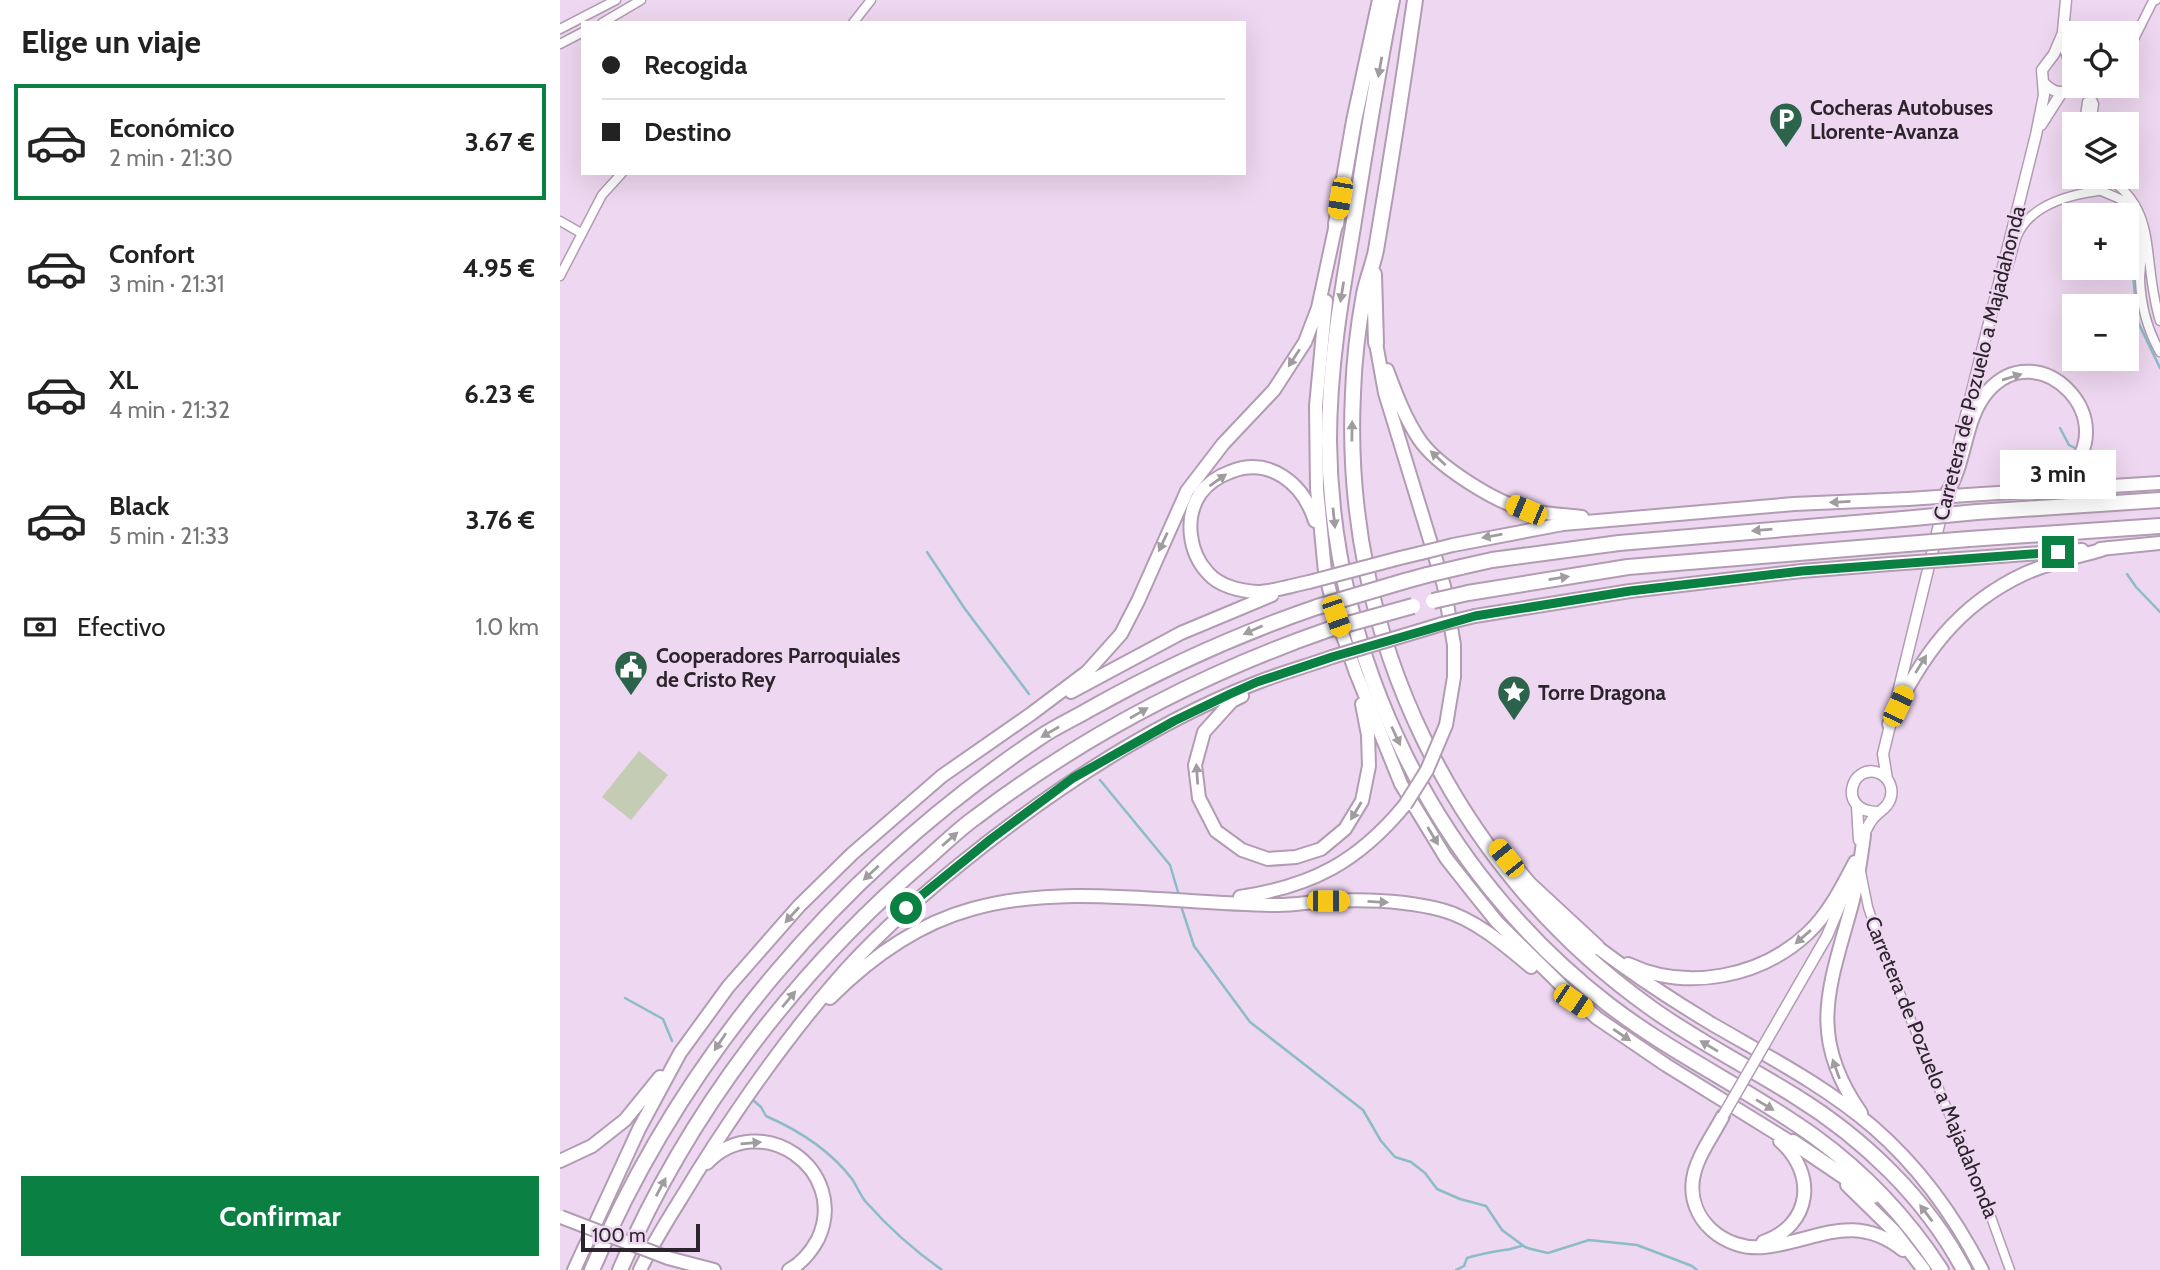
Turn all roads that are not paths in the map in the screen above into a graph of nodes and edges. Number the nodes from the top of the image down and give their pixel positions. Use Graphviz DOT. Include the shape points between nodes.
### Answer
graph roads {
  1 [pos="616,0"];
  2 [pos="641,0"];
  3 [pos="871,0"];
  4 [pos="1380,0"];
  5 [pos="1392,0"];
  6 [pos="1415,0"];
  7 [pos="2066,0"];
  8 [pos="2156,0"];
  9 [pos="604,21"];
  10 [pos="855,21"];
  11 [pos="2064,21"];
  12 [pos="560,29"];
  13 [pos="2139,29"];
  14 [pos="581,34"];
  15 [pos="2062,35"];
  16 [pos="560,44"];
  17 [pos="2062,57"];
  18 [pos="2050,59"];
  19 [pos="2043,82"];
  20 [pos="2062,92"];
  21 [pos="2088,102"];
  22 [pos="2086,112"];
  23 [pos="2036,135"];
  24 [pos="620,175"];
  25 [pos="2096,189"];
  26 [pos="2131,189"];
  27 [pos="2098,191"];
  28 [pos="2144,200"];
  29 [pos="560,220"];
  30 [pos="1336,224"];
  31 [pos="581,233"];
  32 [pos="2157,244"];
  33 [pos="1373,267"];
  34 [pos="560,276"];
  35 [pos="1998,287"];
  36 [pos="2160,321"];
  37 [pos="1376,343"];
  38 [pos="2160,352"];
  39 [pos="2160,483"];
  40 [pos="2032,491"];
  41 [pos="1946,495"];
  42 [pos="2160,499"];
  43 [pos="1613,520"];
  44 [pos="2160,526"];
  45 [pos="1322,542"];
  46 [pos="2160,543"];
  47 [pos="2108,548"];
  48 [pos="1309,582"];
  49 [pos="1288,673"];
  50 [pos="1356,673"];
  51 [pos="1031,714"];
  52 [pos="1889,724"];
  53 [pos="1419,734"];
  54 [pos="1883,754"];
  55 [pos="1868,772"];
  56 [pos="1886,779"];
  57 [pos="1857,806"];
  58 [pos="1878,812"];
  59 [pos="1864,835"];
  60 [pos="1857,861"];
  61 [pos="1212,902"];
  62 [pos="1597,947"];
  63 [pos="1597,1018"];
  64 [pos="680,1052"];
  65 [pos="779,1052"];
  66 [pos="1723,1116"];
  67 [pos="1762,1124"];
  68 [pos="1872,1126"];
  69 [pos="1793,1142"];
  70 [pos="560,1161"];
  71 [pos="695,1176"];
  72 [pos="561,1217"];
  73 [pos="1742,1246"];
  74 [pos="1926,1247"];
  75 [pos="668,1258"];
  76 [pos="574,1270"];
  77 [pos="592,1270"];
  78 [pos="620,1270"];
  79 [pos="641,1270"];
  80 [pos="682,1270"];
  81 [pos="714,1270"];
  82 [pos="789,1270"];
  83 [pos="1923,1270"];
  84 [pos="1941,1270"];
  85 [pos="1964,1270"];
  86 [pos="1982,1270"];
  87 [pos="2011,1270"];
  1 -- 12 [label="street"];
  2 -- 9 [label="street"];
  3 -- 10 [label="street"];
  4 -- 30 [label="highway"];
  5 -- 74 [label="highway, one-way" via="1339,314 1330,397 1331,486 1340,560 1380,700 1413,772 1456,846 1546,950 1635,1025 1794,1122 1844,1159 1890,1203"];
  6 -- 33 [label="highway"];
  7 -- 11 [label="street"];
  8 -- 13 [label="street"];
  14 -- 16 [label="street"];
  15 -- 18 [label="street, Carretera de Pozuelo a Majadahonda"];
  17 -- 18 [label="street"];
  18 -- 19 [label="street, Carretera de Pozuelo a Majadahonda" via="2042,70"];
  19 -- 20 [label="street"];
  19 -- 23 [label="street, Carretera de Pozuelo a Majadahonda"];
  20 -- 23 [label="street, Carretera de Pozuelo a Majadahonda"];
  21 -- 22 [label="street"];
  23 -- 35 [label="street, Carretera de Pozuelo a Majadahonda"];
  24 -- 31 [label="street" via="602,195"];
  25 -- 27 [label="street"];
  26 -- 28 [label="street"];
  27 -- 35 [label="street" via="2056,201 2034,214 2017,236"];
  27 -- 38 [label="street" via="2122,199 2139,218 2143,229 2142,307"];
  29 -- 31 [label="street"];
  30 -- 45 [label="main road" via="1316,406"];
  30 -- 51 [label="main road, one-way" via="1318,309 1305,342 1274,390 1187,491 1121,634 1087,671"];
  31 -- 34 [label="street"];
  32 -- 36 [label="street" via="2154,296"];
  33 -- 37 [label="highway"];
  53 -- 33 [label="highway, one-way" via="1391,666 1356,517 1353,394 1365,290"];
  35 -- 41 [label="street, Carretera de Pozuelo a Majadahonda"];
  43 -- 37 [label="main road, one-way" via="1526,510 1488,494 1449,468 1421,442 1401,407"];
  37 -- 61 [label="main road, bridge" via="1385,393 1448,610 1454,677 1446,725 1427,770 1405,805 1363,848 1305,882 1276,892"];
  39 -- 40 [label="main road"];
  41 -- 40 [label="main road, one-way" via="1983,398 2006,377 2026,373 2046,375 2064,385 2078,401 2085,420 2080,457 2060,479"];
  40 -- 43 [label="main road, one-way, bridge"];
  41 -- 52 [label="street, Carretera de Pozuelo a Majadahonda"];
  42 -- 77 [label="highway, one-way, bridge" via="1619,543 1492,560 1317,607 1148,676 1041,737 954,800 868,875 794,952 726,1033 658,1137"];
  43 -- 48 [label="main road, one-way, bridge" via="1563,524 1453,545"];
  78 -- 44 [label="highway, one-way, bridge" via="682,1148 751,1045 817,966 893,888 975,817 1061,758 1163,699 1329,629 1468,593 1628,567"];
  48 -- 45 [label="main road, one-way" via="1258,592 1225,586 1208,574 1194,552 1192,511 1200,493 1220,476 1242,467 1262,467 1295,485 1311,506"];
  45 -- 50 [label="main road" via="1336,616"];
  46 -- 47 [label="main road"];
  47 -- 49 [label="main road, bridge" via="1802,571 1630,591 1475,616"];
  52 -- 47 [label="main road, one-way" via="1933,646 1990,592 2027,573"];
  48 -- 51 [label="main road" via="1181,633"];
  50 -- 49 [label="main road, one-way" via="1368,735 1369,766 1362,801 1345,829 1321,849 1297,858 1268,859 1242,850 1216,831 1199,799 1195,765 1204,732 1232,701"];
  49 -- 65 [label="main road" via="1257,682 1174,721 1073,778 991,839 906,908 836,980"];
  50 -- 63 [label="main road, one-way" via="1401,784 1446,858 1497,922"];
  51 -- 64 [label="main road, one-way" via="942,776 852,854 728,987"];
  52 -- 54 [label="street, Carretera de Pozuelo a Majadahonda"];
  53 -- 62 [label="highway" via="1506,858"];
  85 -- 53 [label="highway, one-way" via="1915,1199 1856,1140 1795,1096 1651,1008 1562,934 1478,835"];
  54 -- 55 [label="street, Carretera de Pozuelo a Majadahonda"];
  54 -- 56 [label="street, Carretera de Pozuelo a Majadahonda"];
  55 -- 56 [label="street"];
  55 -- 57 [label="street" via="1853,783"];
  56 -- 58 [label="street" via="1891,798"];
  57 -- 58 [label="street"];
  57 -- 60 [label="street, Carretera de Pozuelo a Majadahonda"];
  58 -- 59 [label="street"];
  59 -- 60 [label="main road"];
  60 -- 62 [label="main road, one-way" via="1833,903 1808,933 1765,962 1740,972 1673,977 1636,968"];
  60 -- 66 [label="street, Carretera de Pozuelo a Majadahonda, bridge" via="1833,925"];
  68 -- 60 [label="main road, one-way" via="1840,1080 1827,1031 1830,980 1853,899"];
  60 -- 87 [label="street, Carretera de Pozuelo a Majadahonda" via="1878,938"];
  61 -- 63 [label="main road, one-way" via="1374,901 1443,910 1511,950"];
  61 -- 65 [label="main road" via="1042,897 969,909 878,954"];
  62 -- 68 [label="main road" via="1658,992 1819,1087"];
  63 -- 67 [label="main road, one-way"];
  64 -- 70 [label="main road" via="625,1121 592,1146"];
  64 -- 76 [label="main road"];
  65 -- 71 [label="main road"];
  66 -- 73 [label="main road" via="1698,1165 1693,1196 1699,1217 1710,1231"];
  67 -- 69 [label="main road"];
  67 -- 73 [label="main road" via="1796,1159 1804,1178 1802,1205 1786,1230 1771,1240"];
  68 -- 86 [label="main road" via="1928,1186"];
  69 -- 74 [label="highway" via="1869,1193"];
  69 -- 83 [label="main road" via="1857,1193 1895,1231"];
  71 -- 79 [label="main road"];
  71 -- 82 [label="main road, one-way" via="714,1157 744,1142 760,1141 796,1153 816,1175 825,1201 822,1230 811,1252"];
  72 -- 75 [label="main road, bridge"];
  73 -- 83 [label="main road" via="1762,1248 1822,1232 1850,1230 1891,1241"];
  74 -- 84 [label="highway"];
  75 -- 80 [label="main road"];
  75 -- 81 [label="main road"];
}
